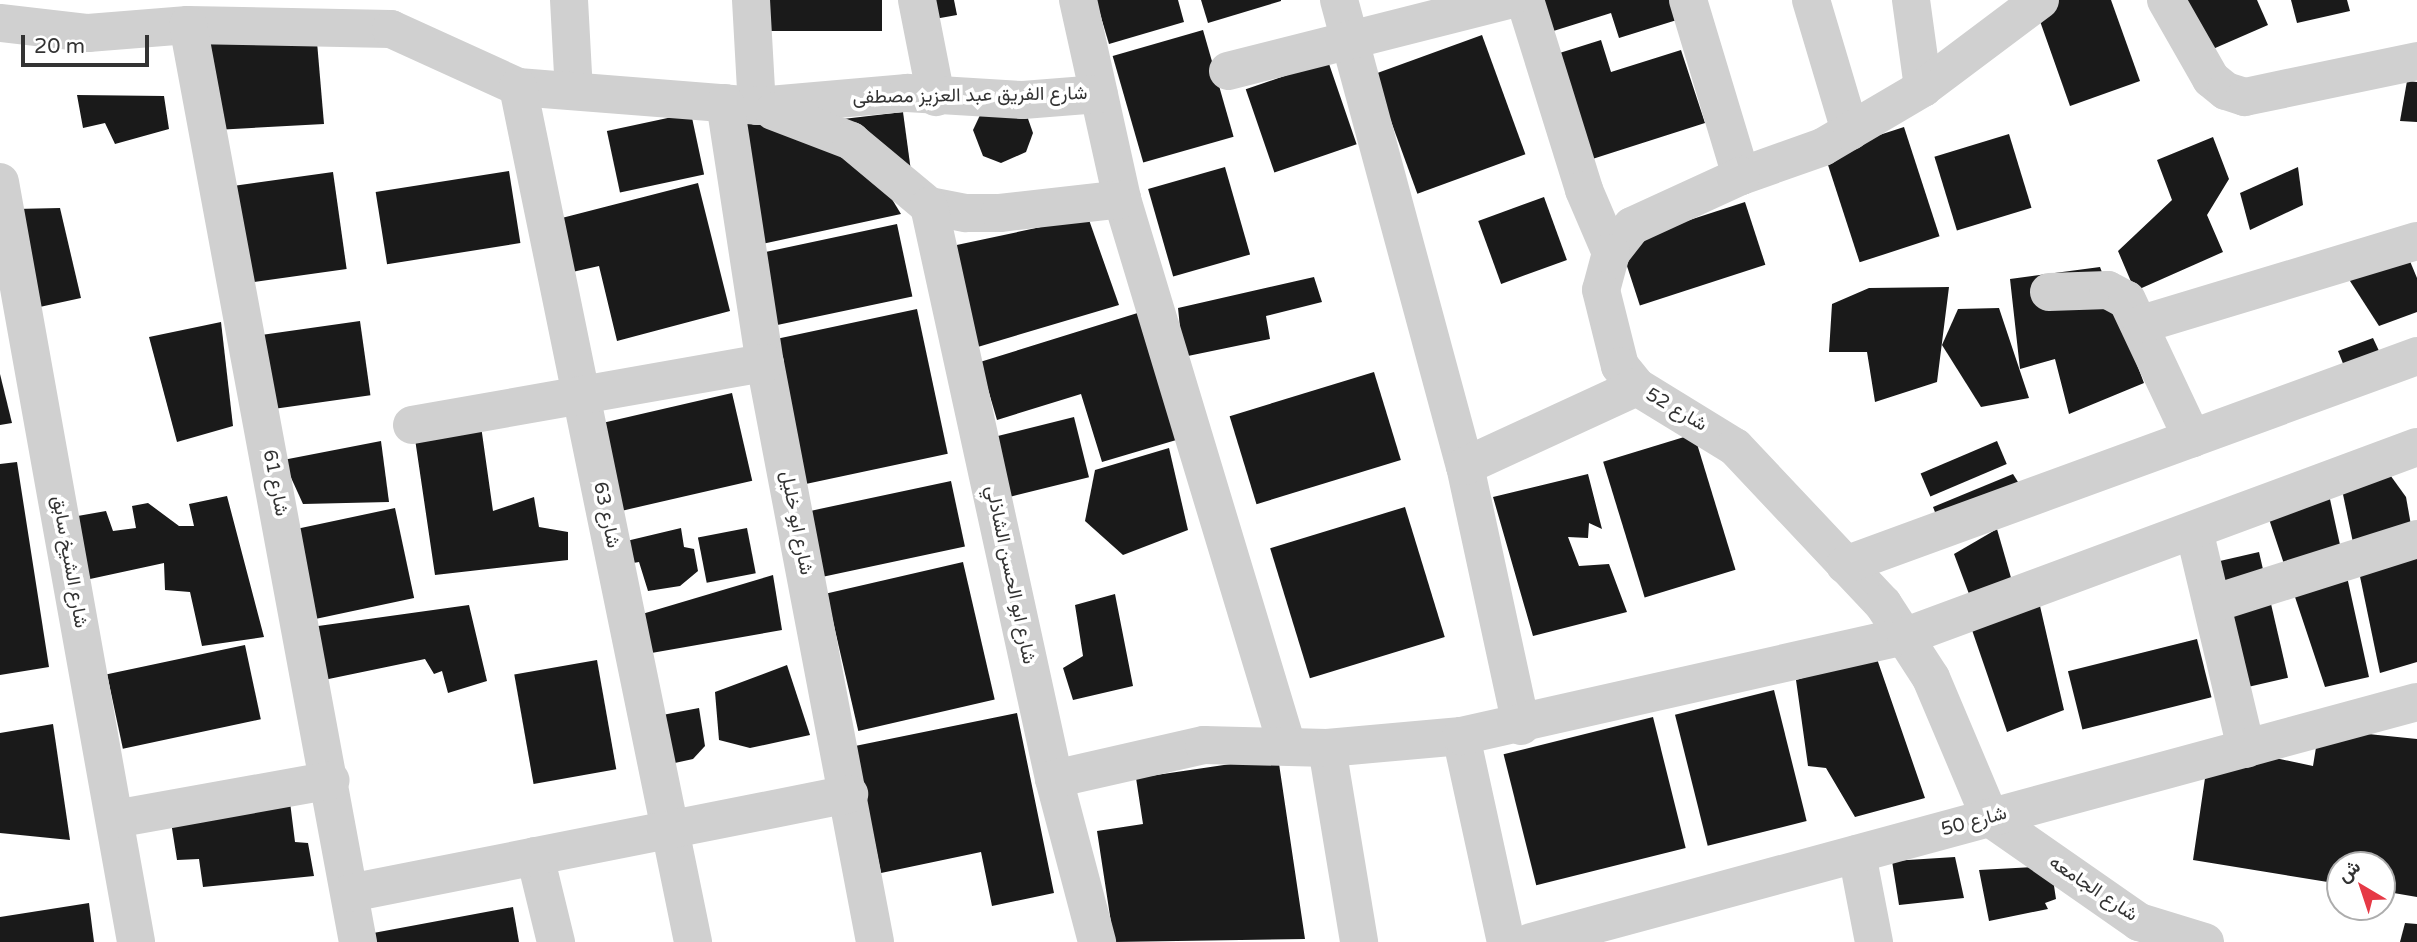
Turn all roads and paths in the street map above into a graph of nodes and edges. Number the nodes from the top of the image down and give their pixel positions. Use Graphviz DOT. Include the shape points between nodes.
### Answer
graph roads {
  1 [pos="569,0"];
  2 [pos="751,0"];
  3 [pos="917,0"];
  4 [pos="1078,0"];
  5 [pos="1339,0"];
  6 [pos="1508,0"];
  7 [pos="1525,0"];
  8 [pos="1688,0"];
  9 [pos="1811,0"];
  10 [pos="1911,0"];
  11 [pos="2040,0"];
  12 [pos="2166,0"];
  13 [pos="148,13"];
  14 [pos="392,14"];
  15 [pos="0,23"];
  16 [pos="188,25"];
  17 [pos="1349,41"];
  18 [pos="2417,61"];
  19 [pos="1228,71"];
  20 [pos="518,87"];
  21 [pos="1923,88"];
  22 [pos="574,92"];
  23 [pos="1099,94"];
  24 [pos="936,97"];
  25 [pos="741,105"];
  26 [pos="1850,131"];
  27 [pos="1741,176"];
  28 [pos="0,182"];
  29 [pos="1122,199"];
  30 [pos="929,206"];
  31 [pos="2417,241"];
  32 [pos="1611,253"];
  33 [pos="2049,292"];
  34 [pos="2142,324"];
  35 [pos="2417,356"];
  36 [pos="765,363"];
  37 [pos="1637,387"];
  38 [pos="581,393"];
  39 [pos="412,425"];
  40 [pos="2192,438"];
  41 [pos="2417,447"];
  42 [pos="1465,466"];
  43 [pos="2194,530"];
  44 [pos="2417,538"];
  45 [pos="1845,565"];
  46 [pos="2212,604"];
  47 [pos="1906,636"];
  48 [pos="2417,702"];
  49 [pos="1521,726"];
  50 [pos="1461,736"];
  51 [pos="1287,746"];
  52 [pos="1327,748"];
  53 [pos="2246,749"];
  54 [pos="1054,779"];
  55 [pos="331,780"];
  56 [pos="849,794"];
  57 [pos="1990,818"];
  58 [pos="115,819"];
  59 [pos="670,830"];
  60 [pos="1857,854"];
  61 [pos="536,856"];
  62 [pos="350,893"];
  63 [pos="2141,932"];
  64 [pos="136,942"];
  65 [pos="358,942"];
  66 [pos="556,942"];
  67 [pos="693,942"];
  68 [pos="875,942"];
  69 [pos="1097,942"];
  70 [pos="1360,942"];
  71 [pos="1506,942"];
  72 [pos="1531,942"];
  73 [pos="1874,942"];
  74 [pos="2205,942"];
  1 -- 22 [label="street"];
  2 -- 25 [label="street, شارع ابو خليل"];
  3 -- 24 [label="street"];
  4 -- 23 [label="street"];
  5 -- 17 [label="street"];
  6 -- 17 [label="street"];
  7 -- 32 [label="street" via="1584,191"];
  8 -- 27 [label="street"];
  9 -- 26 [label="street"];
  10 -- 21 [label="street"];
  11 -- 21 [label="street, شارع 52"];
  12 -- 18 [label="street" via="2211,79 2226,91 2245,97"];
  13 -- 15 [label="street, شارع الفريق عبد العزيز مصطفى" via="135,31 88,33"];
  13 -- 16 [label="street, شارع الفريق عبد العزيز مصطفى"];
  14 -- 16 [label="street, شارع الفريق عبد العزيز مصطفى"];
  14 -- 20 [label="street, شارع الفريق عبد العزيز مصطفى"];
  16 -- 55 [label="street, شارع 61"];
  17 -- 19 [label="street"];
  17 -- 42 [label="street"];
  20 -- 22 [label="street, شارع الفريق عبد العزيز مصطفى"];
  20 -- 38 [label="street, شارع 63"];
  21 -- 26 [label="street, شارع 52"];
  22 -- 25 [label="street, شارع الفريق عبد العزيز مصطفى"];
  23 -- 24 [label="street, شارع الفريق عبد العزيز مصطفى" via="1023,100"];
  23 -- 29 [label="street"];
  24 -- 25 [label="street, شارع الفريق عبد العزيز مصطفى" via="907,93"];
  25 -- 30 [label="street, شارع الفريق عبد العزيز مصطفى" via="851,141"];
  25 -- 36 [label="street, شارع ابو خليل"];
  26 -- 27 [label="street, شارع 52" via="1823,147"];
  27 -- 32 [label="street, شارع 52" via="1632,226"];
  28 -- 58 [label="street, شارع الشيخ سابق"];
  29 -- 30 [label="street, شارع الفريق عبد العزيز مصطفى" via="1000,213"];
  29 -- 51 [label="street"];
  30 -- 54 [label="street, شارع ابو الحسن الشاذلي"];
  31 -- 34 [label="street"];
  32 -- 37 [label="street, شارع 52" via="1601,290 1608,327 1620,366"];
  33 -- 34 [label="street" via="2108,290 2127,300"];
  34 -- 40 [label="street"];
  35 -- 40 [label="street"];
  36 -- 38 [label="street"];
  36 -- 56 [label="street, شارع ابو خليل"];
  37 -- 42 [label="street"];
  37 -- 45 [label="street, شارع 52" via="1735,447"];
  38 -- 39 [label="street"];
  38 -- 59 [label="street, شارع 63"];
  40 -- 45 [label="street"];
  41 -- 43 [label="street"];
  42 -- 49 [label="street"];
  43 -- 46 [label="street"];
  43 -- 47 [label="street"];
  44 -- 46 [label="street"];
  45 -- 47 [label="street, شارع 52"];
  46 -- 53 [label="street"];
  47 -- 49 [label="street"];
  47 -- 57 [label="street, شارع 52" via="1931,678"];
  48 -- 53 [label="street, شارع 50"];
  49 -- 50 [label="street"];
  50 -- 52 [label="street"];
  50 -- 71 [label="street"];
  51 -- 52 [label="street"];
  51 -- 54 [label="street" via="1203,745"];
  52 -- 70 [label="street"];
  53 -- 57 [label="street, شارع 50"];
  54 -- 69 [label="street, شارع ابو الحسن الشاذلي"];
  55 -- 58 [label="street"];
  55 -- 62 [label="street, شارع 61"];
  56 -- 59 [label="street"];
  56 -- 68 [label="street, شارع ابو خليل"];
  57 -- 60 [label="street, شارع 50"];
  57 -- 63 [label="street, شارع الجامعه"];
  58 -- 64 [label="street, شارع الشيخ سابق"];
  59 -- 61 [label="street"];
  59 -- 67 [label="street, شارع 63"];
  60 -- 72 [label="street, شارع 50"];
  60 -- 73 [label="street"];
  61 -- 62 [label="street"];
  61 -- 66 [label="street"];
  62 -- 65 [label="street, شارع 61"];
  63 -- 74 [label="street, شارع الجامعه"];
}
